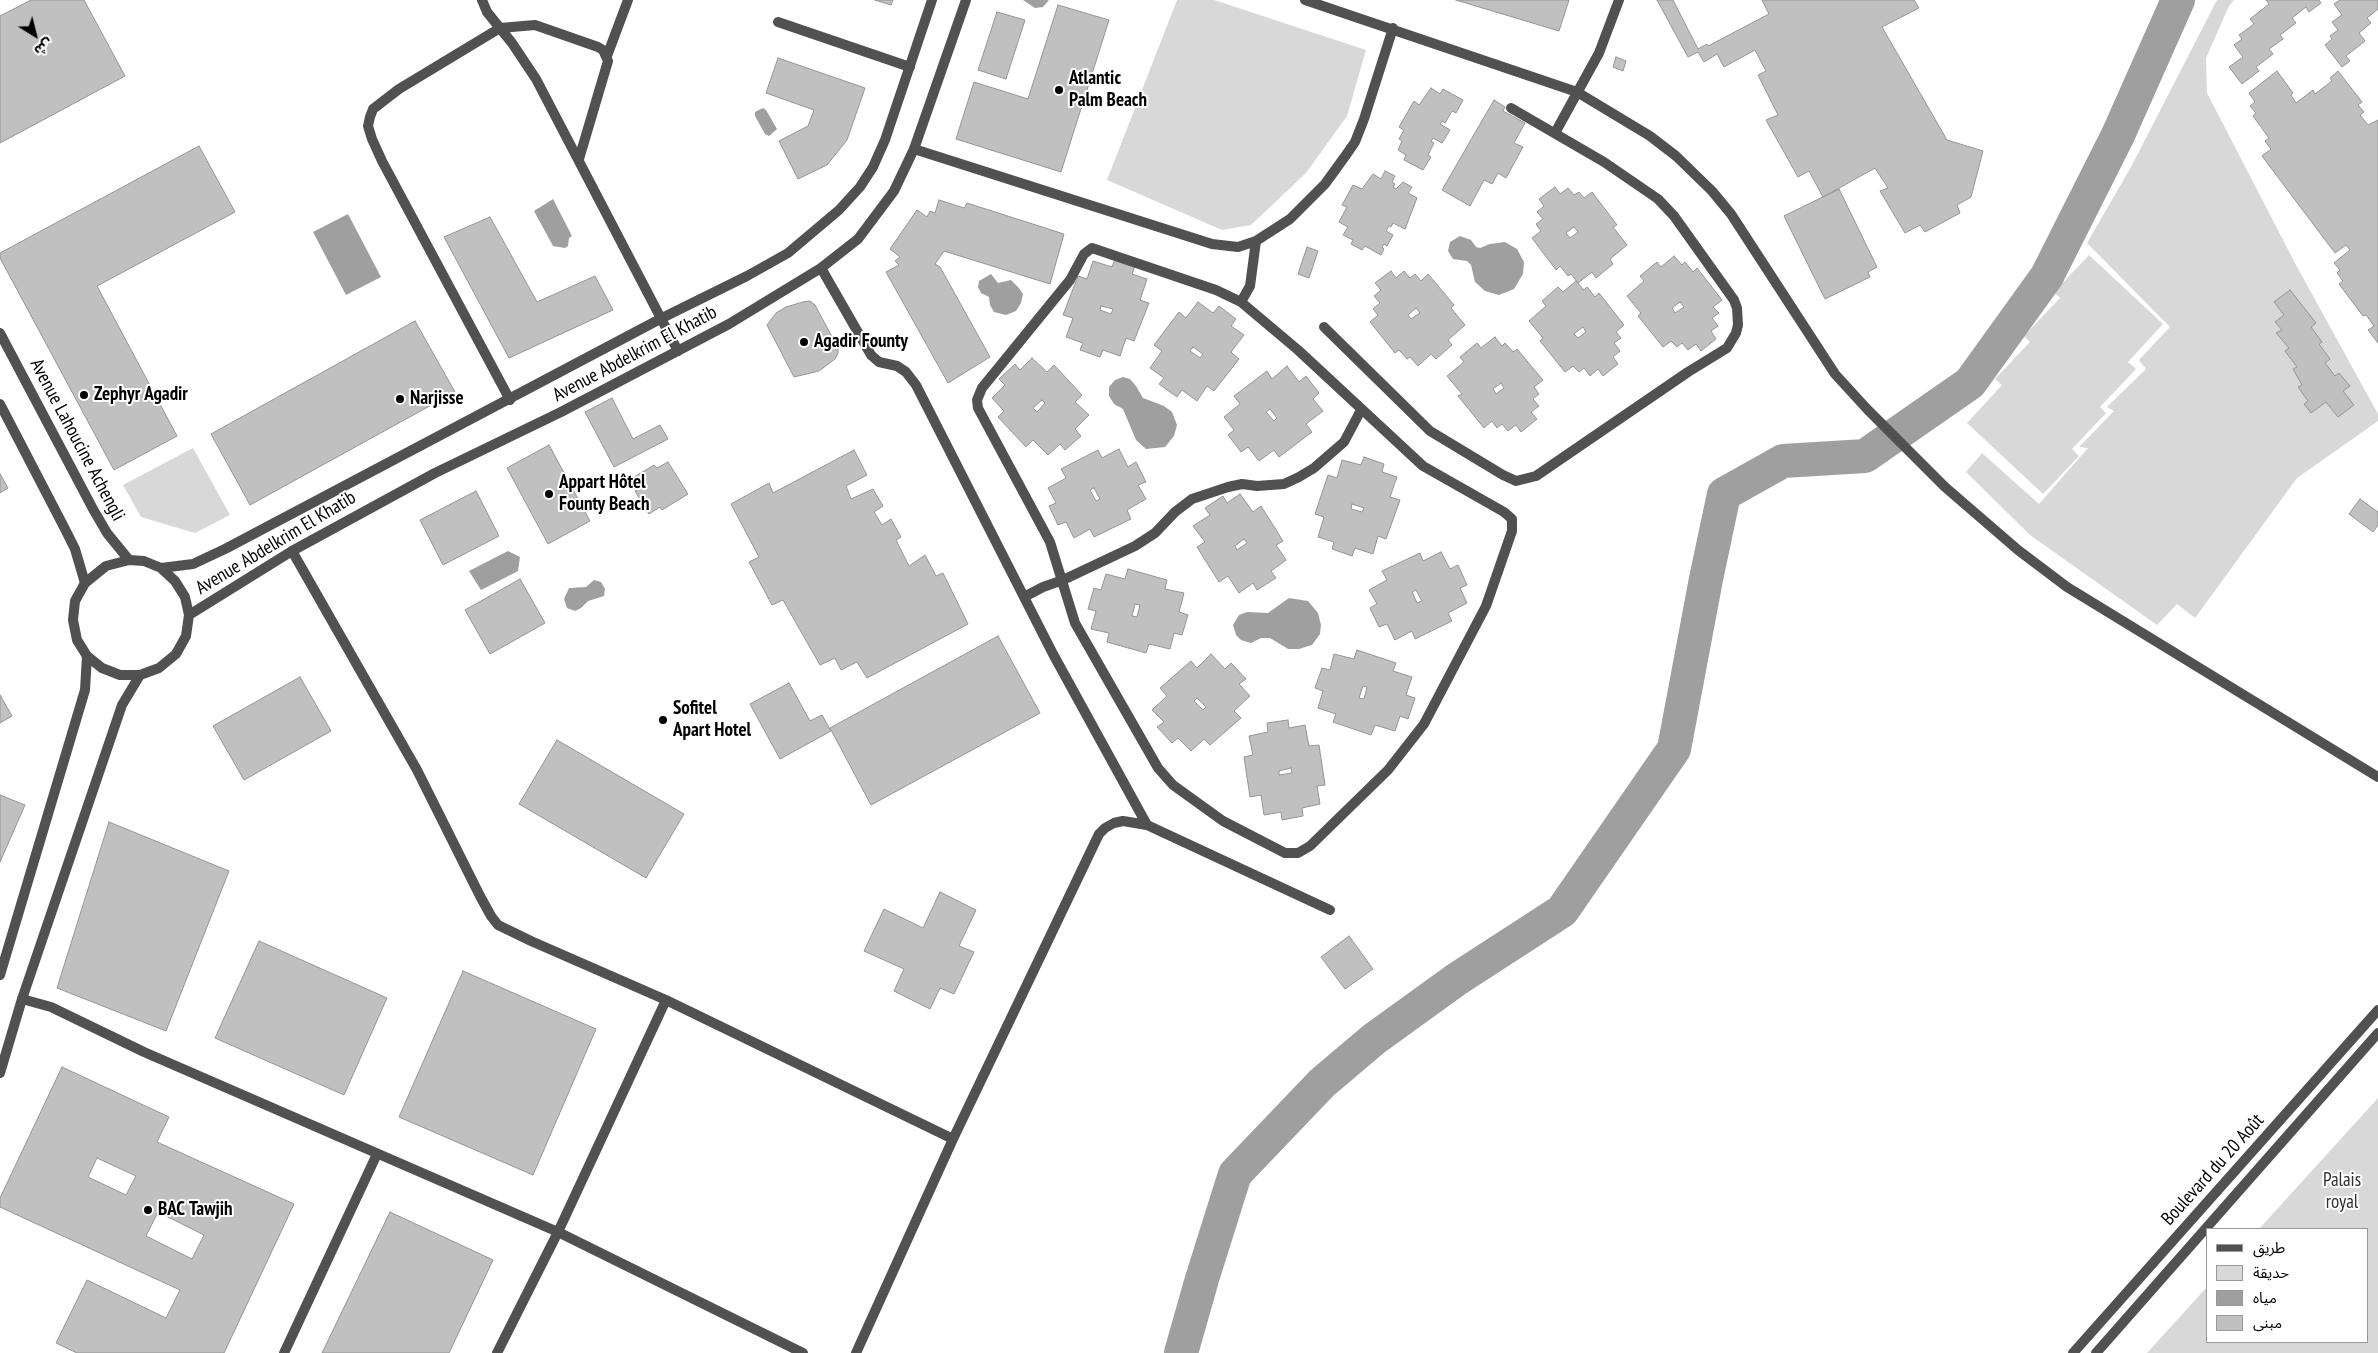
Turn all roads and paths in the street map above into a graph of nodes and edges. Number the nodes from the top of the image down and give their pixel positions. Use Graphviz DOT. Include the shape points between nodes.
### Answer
graph roads {
  1 [pos="482,0"];
  2 [pos="628,0"];
  3 [pos="932,0"];
  4 [pos="966,0"];
  5 [pos="1305,0"];
  6 [pos="1619,0"];
  7 [pos="778,22"];
  8 [pos="500,28"];
  9 [pos="1393,28"];
  10 [pos="607,56"];
  11 [pos="910,67"];
  12 [pos="1577,92"];
  13 [pos="1510,108"];
  14 [pos="1555,133"];
  15 [pos="914,149"];
  16 [pos="579,159"];
  17 [pos="1256,241"];
  18 [pos="821,268"];
  19 [pos="1241,302"];
  20 [pos="662,318"];
  21 [pos="1324,328"];
  22 [pos="0,333"];
  23 [pos="678,350"];
  24 [pos="510,400"];
  25 [pos="0,404"];
  26 [pos="1361,410"];
  27 [pos="292,551"];
  28 [pos="129,560"];
  29 [pos="161,568"];
  30 [pos="1063,580"];
  31 [pos="85,583"];
  32 [pos="1024,597"];
  33 [pos="188,615"];
  34 [pos="87,656"];
  35 [pos="140,675"];
  36 [pos="2378,777"];
  37 [pos="1147,825"];
  38 [pos="1330,910"];
  39 [pos="0,975"];
  40 [pos="22,999"];
  41 [pos="666,1000"];
  42 [pos="2378,1010"];
  43 [pos="2378,1033"];
  44 [pos="0,1072"];
  45 [pos="953,1139"];
  46 [pos="377,1154"];
  47 [pos="2206,1228"];
  48 [pos="2206,1228"];
  49 [pos="558,1232"];
  50 [pos="284,1353"];
  51 [pos="497,1353"];
  52 [pos="803,1353"];
  53 [pos="856,1353"];
  54 [pos="2073,1353"];
  55 [pos="2096,1353"];
  1 -- 8 [label="street"];
  2 -- 10 [label="street"];
  3 -- 11 [label="street, Avenue Abdelkrim El Khatib"];
  4 -- 15 [label="street, Avenue Abdelkrim El Khatib"];
  5 -- 9 [label="street"];
  6 -- 12 [label="street" via="1599,53"];
  7 -- 11 [label="street"];
  8 -- 10 [label="street" via="535,25 598,47"];
  8 -- 16 [label="street" via="536,79"];
  8 -- 24 [label="street" via="382,101 373,109 368,126 382,161"];
  9 -- 12 [label="street"];
  9 -- 17 [label="street" via="1355,142 1325,184 1290,219"];
  10 -- 16 [label="street" via="607,69"];
  11 -- 20 [label="street, Avenue Abdelkrim El Khatib" via="873,167 839,210 788,253"];
  12 -- 14 [label="street"];
  12 -- 36 [label="street" via="1650,136 1712,191 1731,214 1835,374 1945,487 2018,550 2107,613"];
  13 -- 14 [label="street"];
  14 -- 21 [label="street" via="1658,199 1674,216 1737,308 1736,334 1727,348 1536,476 1516,481 1425,426"];
  15 -- 17 [label="street" via="1212,244 1238,247"];
  15 -- 18 [label="street, Avenue Abdelkrim El Khatib" via="894,191 858,240"];
  16 -- 20 [label="street"];
  17 -- 19 [label="street" via="1250,286"];
  18 -- 23 [label="street, Avenue Abdelkrim El Khatib" via="729,324"];
  18 -- 32 [label="street" via="871,355 879,362 897,366 906,372 916,386"];
  19 -- 26 [label="street"];
  19 -- 30 [label="street" via="1216,290 1092,248 1084,254 1070,280 982,388 977,400 978,408 1050,542"];
  20 -- 23 [label="street"];
  20 -- 24 [label="street, Avenue Abdelkrim El Khatib"];
  22 -- 28 [label="street, Avenue Lahoucine Achengli" via="93,509"];
  23 -- 27 [label="street, Avenue Abdelkrim El Khatib" via="435,473"];
  24 -- 29 [label="street, Avenue Abdelkrim El Khatib" via="225,549 193,564"];
  25 -- 31 [label="street" via="75,549"];
  26 -- 30 [label="street" via="1344,442 1314,468 1284,484 1242,484 1192,499 1146,540"];
  26 -- 30 [label="street" via="1423,466 1509,515 1513,525 1486,606 1424,724 1388,770 1305,850 1285,853 1223,822 1164,776 1075,623"];
  27 -- 33 [label="street, Avenue Abdelkrim El Khatib"];
  27 -- 41 [label="street" via="417,770 498,925"];
  28 -- 29 [label="street" via="144,561"];
  28 -- 31 [label="street" via="106,566"];
  29 -- 33 [label="street" via="185,597"];
  30 -- 32 [label="street"];
  31 -- 34 [label="street" via="75,601 73,620 77,640"];
  32 -- 37 [label="street"];
  33 -- 35 [label="street" via="186,636 176,654 160,668"];
  34 -- 35 [label="street" via="102,668 120,675"];
  34 -- 39 [label="street" via="85,690"];
  35 -- 40 [label="street" via="122,705"];
  37 -- 38 [label="street"];
  37 -- 45 [label="street" via="1134,821 1118,822 1100,834"];
  40 -- 44 [label="street"];
  40 -- 46 [label="street" via="51,1007 144,1052"];
  41 -- 45 [label="street"];
  41 -- 49 [label="street"];
  42 -- 54 [label="street, Boulevard du 20 Août"];
  43 -- 48 [label="street, Boulevard du 20 Août"];
  45 -- 53 [label="street"];
  46 -- 49 [label="street"];
  46 -- 50 [label="street"];
  47 -- 55 [label="street, Boulevard du 20 Août"];
  49 -- 51 [label="street"];
  49 -- 52 [label="street"];
}
